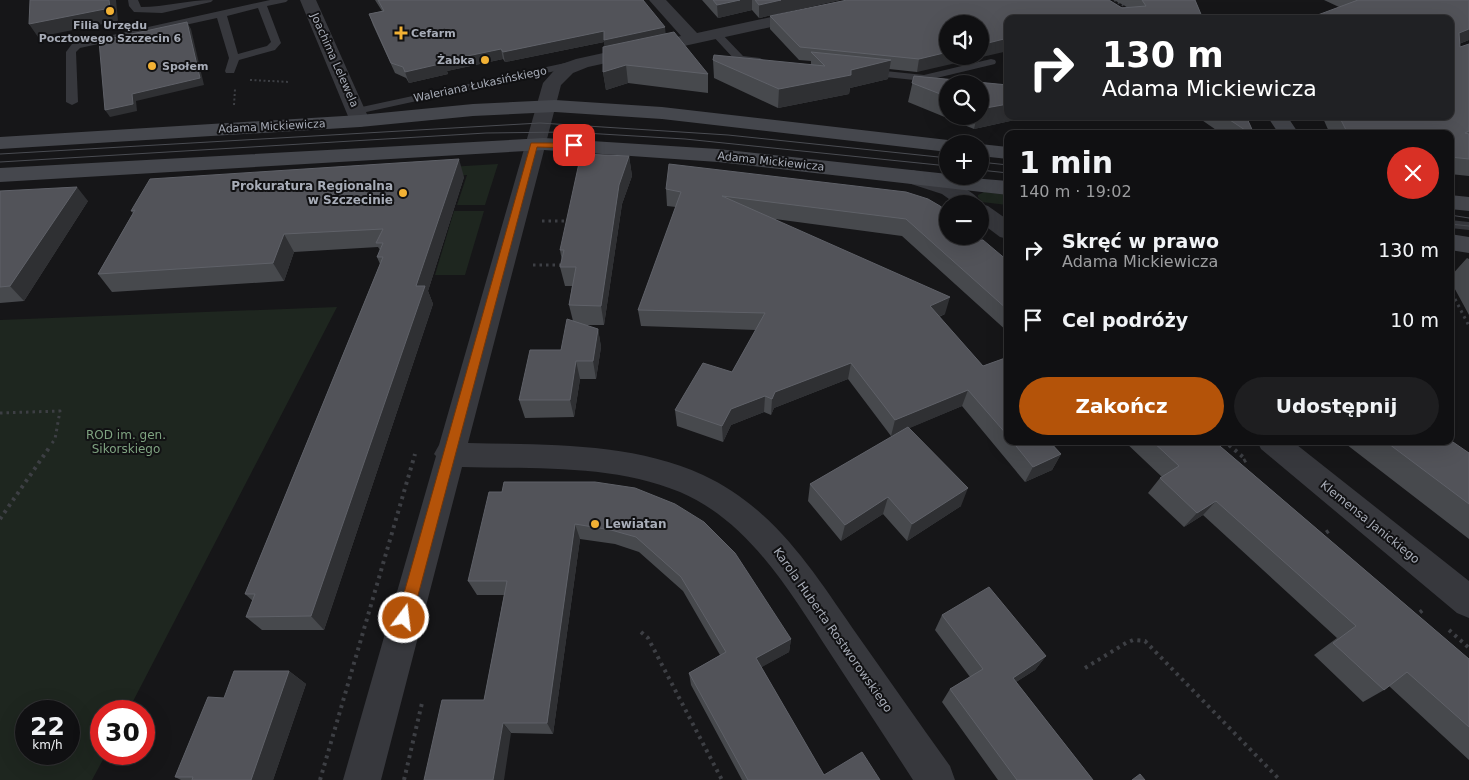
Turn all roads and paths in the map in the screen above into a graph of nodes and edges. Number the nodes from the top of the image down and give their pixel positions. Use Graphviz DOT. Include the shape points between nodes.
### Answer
graph roads {
  1 [pos="133,0"];
  2 [pos="208,0"];
  3 [pos="283,0"];
  4 [pos="308,0"];
  5 [pos="656,0"];
  6 [pos="872,0"];
  7 [pos="1114,0"];
  8 [pos="262,5"];
  9 [pos="1130,9"];
  10 [pos="221,14"];
  11 [pos="716,34"];
  12 [pos="692,39"];
  13 [pos="234,58"];
  14 [pos="603,58"];
  15 [pos="769,62"];
  16 [pos="991,62"];
  17 [pos="230,71"];
  18 [pos="859,72"];
  19 [pos="290,82"];
  20 [pos="234,84"];
  21 [pos="72,102"];
  22 [pos="545,107"];
  23 [pos="232,108"];
  24 [pos="358,116"];
  25 [pos="0,143"];
  26 [pos="534,145"];
  27 [pos="939,145"];
  28 [pos="989,151"];
  29 [pos="1004,153"];
  30 [pos="0,175"];
  31 [pos="907,176"];
  32 [pos="1004,188"];
  33 [pos="957,195"];
  34 [pos="1454,202"];
  35 [pos="1469,204"];
  36 [pos="989,218"];
  37 [pos="541,221"];
  38 [pos="574,221"];
  39 [pos="1454,224"];
  40 [pos="1469,226"];
  41 [pos="1004,229"];
  42 [pos="1454,243"];
  43 [pos="1469,245"];
  44 [pos="530,265"];
  45 [pos="565,265"];
  46 [pos="1454,298"];
  47 [pos="1469,326"];
  48 [pos="0,413"];
  49 [pos="1276,445"];
  50 [pos="416,451"];
  51 [pos="449,454"];
  52 [pos="1246,460"];
  53 [pos="1233,468"];
  54 [pos="0,519"];
  55 [pos="1330,530"];
  56 [pos="1314,540"];
  57 [pos="1469,602"];
  58 [pos="1424,609"];
  59 [pos="1410,621"];
  60 [pos="640,632"];
  61 [pos="1085,668"];
  62 [pos="320,780"];
  63 [pos="362,780"];
  64 [pos="722,780"];
  65 [pos="936,780"];
  66 [pos="1280,780"];
  1 -- 2 [label="lane" via="138,10 149,10"];
  3 -- 8 [label="lane"];
  4 -- 24 [label="street, Joachima Lelewela"];
  5 -- 12 [label="street"];
  6 -- 11 [label="street, Waleriana Łukasińskiego"];
  7 -- 9 [label="path"];
  8 -- 10 [label="lane"];
  8 -- 13 [label="lane" via="276,43 271,48"];
  10 -- 13 [label="lane"];
  10 -- 21 [label="lane" via="76,46 71,52"];
  11 -- 12 [label="street, Waleriana Łukasińskiego"];
  11 -- 15 [label="lane" via="740,59"];
  12 -- 14 [label="street, Waleriana Łukasińskiego"];
  13 -- 17 [label="lane"];
  14 -- 22 [label="street, Waleriana Łukasińskiego" via="574,65 561,72 552,83"];
  14 -- 24 [label="lane, Waleriana Łukasińskiego"];
  16 -- 18 [label="lane" via="924,78"];
  17 -- 20 [label="path"];
  19 -- 20 [label="path" via="257,79"];
  20 -- 23 [label="path"];
  22 -- 24 [label="street, Adama Mickiewicza"];
  22 -- 26 [label="street"];
  22 -- 27 [label="street, Adama Mickiewicza" via="662,113"];
  24 -- 25 [label="street, Adama Mickiewicza"];
  26 -- 30 [label="street, Adama Mickiewicza"];
  26 -- 31 [label="street, Adama Mickiewicza" via="742,158"];
  26 -- 51 [label="street"];
  28 -- 29 [label="street"];
  31 -- 32 [label="street, Adama Mickiewicza"];
  31 -- 33 [label="street" via="941,185"];
  34 -- 35 [label="street"];
  36 -- 41 [label="street"];
  37 -- 38 [label="path"];
  39 -- 40 [label="lane"];
  42 -- 43 [label="street"];
  44 -- 45 [label="path"];
  46 -- 47 [label="path"];
  48 -- 54 [label="path" via="60,411 55,438"];
  49 -- 57 [label="street, Klemensa Janickiego"];
  50 -- 62 [label="path"];
  51 -- 63 [label="street"];
  51 -- 65 [label="street, Karola Huberta Rostworowskiego" via="588,460 662,474 721,499 747,519 796,574"];
  52 -- 53 [label="path"];
  55 -- 56 [label="path"];
  58 -- 59 [label="path"];
  60 -- 64 [label="path" via="648,638"];
  61 -- 66 [label="path" via="1126,643 1145,641"];
}
